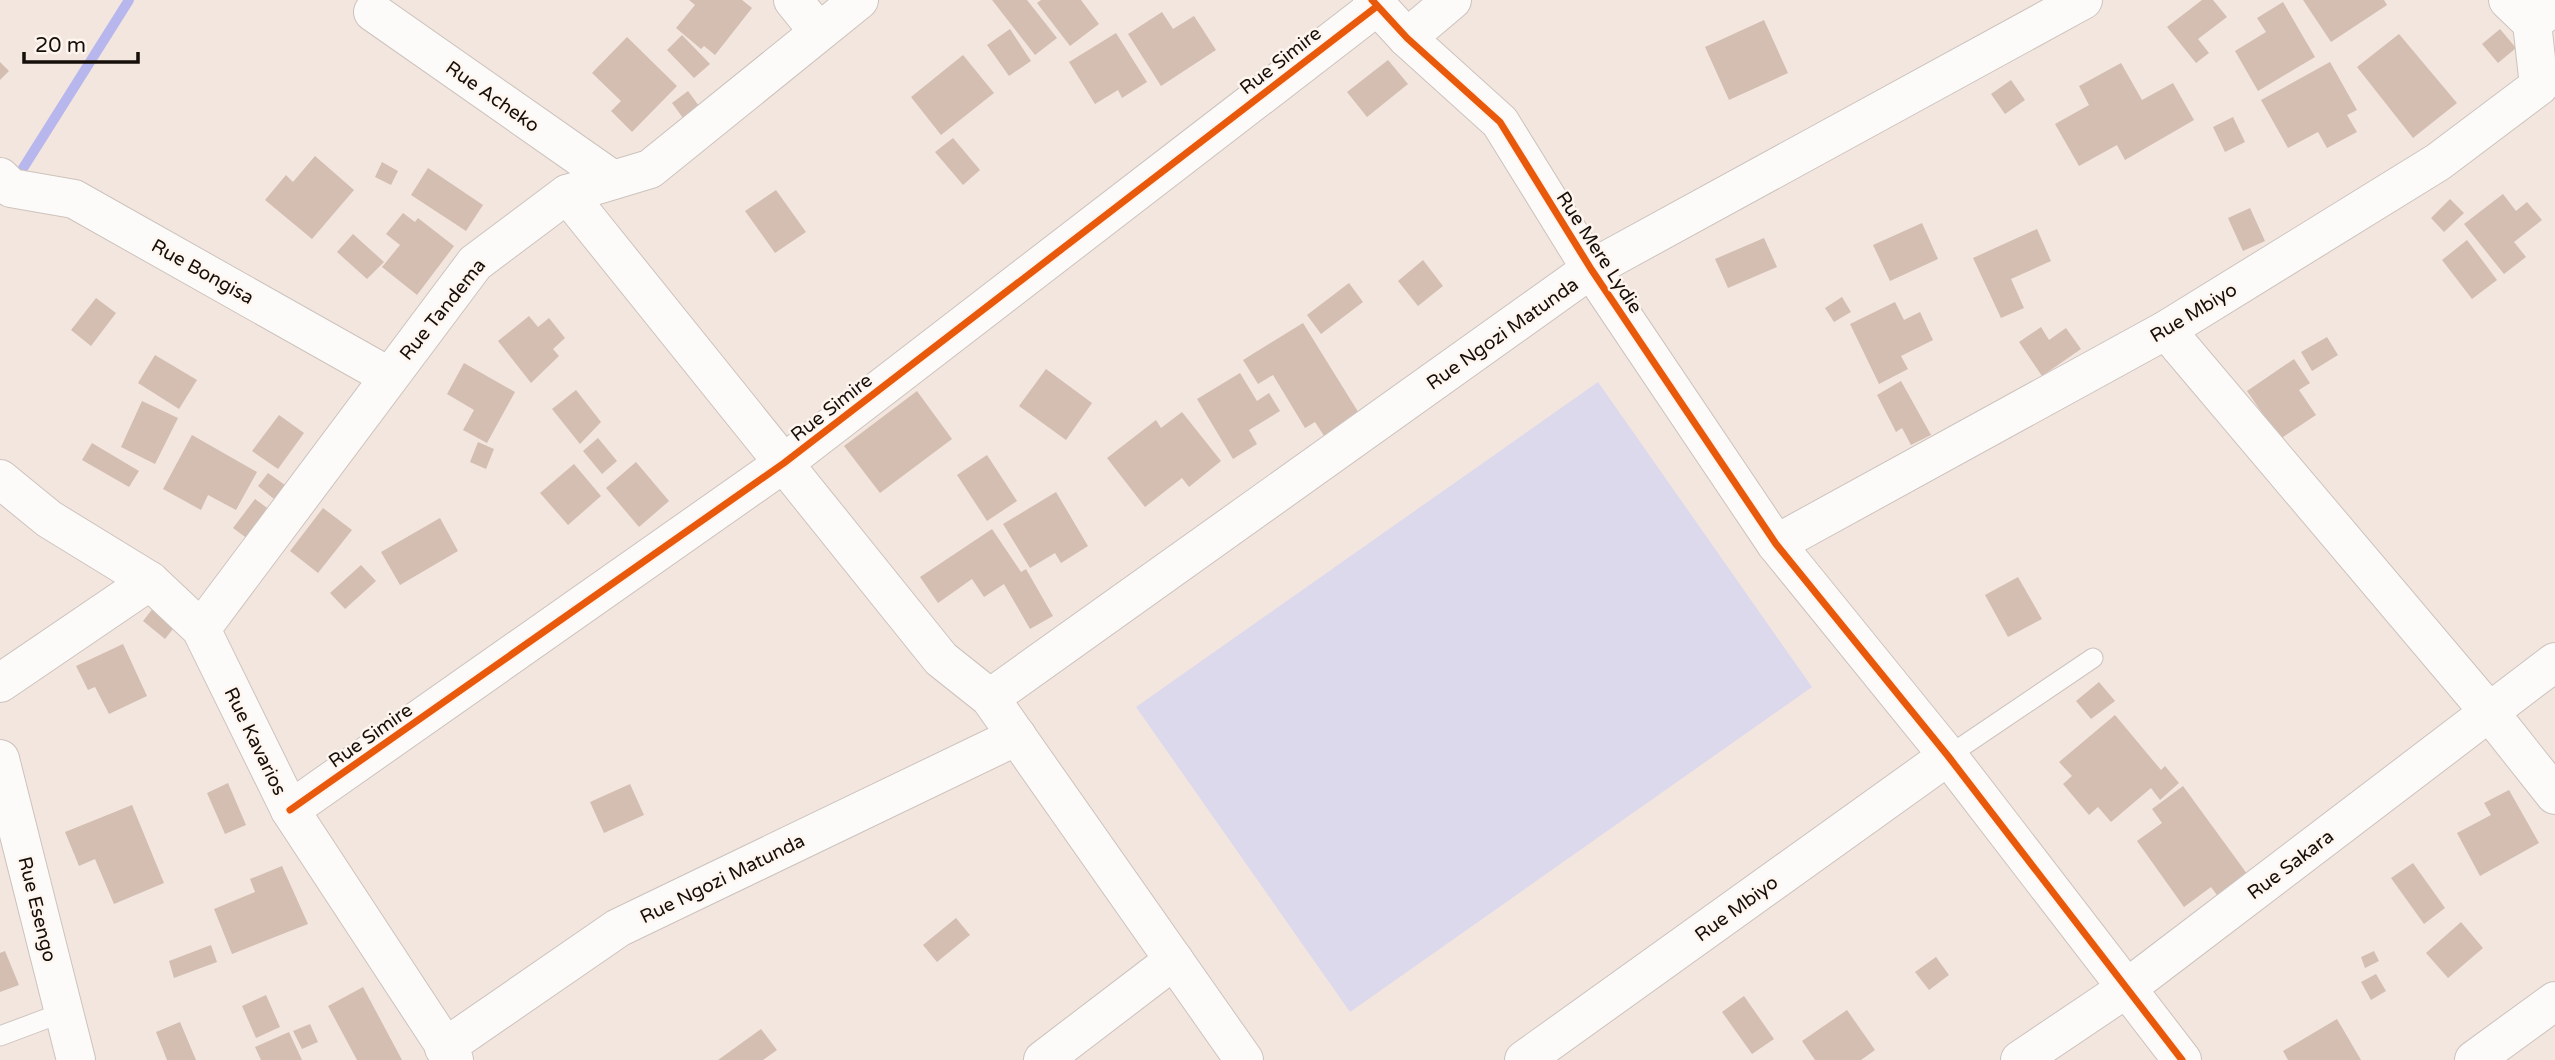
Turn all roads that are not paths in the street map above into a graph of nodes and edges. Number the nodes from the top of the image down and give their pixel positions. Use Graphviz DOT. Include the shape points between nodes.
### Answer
graph roads {
  1 [pos="793,0"];
  2 [pos="859,0"];
  3 [pos="1452,0"];
  4 [pos="2083,0"];
  5 [pos="1374,3"];
  6 [pos="2532,9"];
  7 [pos="373,12"];
  8 [pos="818,31"];
  9 [pos="1407,37"];
  10 [pos="2550,93"];
  11 [pos="613,180"];
  12 [pos="5,182"];
  13 [pos="567,194"];
  14 [pos="1591,270"];
  15 [pos="2166,330"];
  16 [pos="388,376"];
  17 [pos="784,463"];
  18 [pos="0,479"];
  19 [pos="1776,544"];
  20 [pos="150,581"];
  21 [pos="201,629"];
  22 [pos="2094,658"];
  23 [pos="2555,662"];
  24 [pos="0,683"];
  25 [pos="990,698"];
  26 [pos="2490,713"];
  27 [pos="1017,736"];
  28 [pos="1948,756"];
  29 [pos="0,759"];
  30 [pos="2555,795"];
  31 [pos="290,810"];
  32 [pos="1174,960"];
  33 [pos="2127,988"];
  34 [pos="2555,1001"];
  35 [pos="64,1012"];
  36 [pos="0,1037"];
  37 [pos="449,1054"];
  38 [pos="76,1060"];
  39 [pos="1043,1060"];
  40 [pos="1244,1060"];
  41 [pos="1524,1060"];
  42 [pos="2020,1060"];
  43 [pos="2182,1060"];
  44 [pos="2474,1060"];
  1 -- 8 [label="street"];
  2 -- 8 [label="street, Rue Tandema"];
  3 -- 9 [label="street"];
  4 -- 14 [label="street, Rue Ngozi Matunda"];
  5 -- 9 [label="street, Rue Mere Lydie"];
  5 -- 17 [label="street, Rue Simire"];
  6 -- 10 [label="street, Rue Mbiyo"];
  7 -- 11 [label="street, Rue Acheko"];
  8 -- 11 [label="street, Rue Tandema" via="650,169"];
  9 -- 14 [label="street, Rue Mere Lydie" via="1500,122"];
  10 -- 15 [label="street, Rue Mbiyo"];
  11 -- 13 [label="street, Rue Tandema"];
  12 -- 16 [label="street, Rue Bongisa" via="75,199"];
  13 -- 16 [label="street, Rue Tandema" via="475,263"];
  13 -- 17 [label="street"];
  14 -- 19 [label="street, Rue Mere Lydie"];
  14 -- 25 [label="street, Rue Ngozi Matunda"];
  15 -- 19 [label="street, Rue Mbiyo"];
  15 -- 26 [label="street"];
  16 -- 21 [label="street, Rue Tandema"];
  17 -- 25 [label="street" via="941,659"];
  17 -- 31 [label="street, Rue Simire"];
  18 -- 20 [label="street, Rue Kavarios" via="50,519"];
  19 -- 28 [label="street, Rue Mere Lydie"];
  20 -- 21 [label="street, Rue Kavarios"];
  20 -- 24 [label="street"];
  21 -- 31 [label="street, Rue Kavarios"];
  22 -- 28 [label="lane"];
  23 -- 26 [label="street, Rue Sakara"];
  25 -- 27 [label="street"];
  26 -- 30 [label="street"];
  26 -- 33 [label="street, Rue Sakara"];
  27 -- 32 [label="street"];
  27 -- 37 [label="street, Rue Ngozi Matunda" via="618,928"];
  28 -- 33 [label="street, Rue Mere Lydie"];
  28 -- 41 [label="street, Rue Mbiyo"];
  29 -- 35 [label="street, Rue Esengo"];
  31 -- 37 [label="street, Rue Kavarios"];
  32 -- 39 [label="street"];
  32 -- 40 [label="street"];
  33 -- 42 [label="street, Rue Sakara"];
  33 -- 43 [label="street, Rue Mere Lydie"];
  34 -- 44 [label="street"];
  35 -- 36 [label="lane"];
  35 -- 38 [label="street, Rue Esengo"];
}
